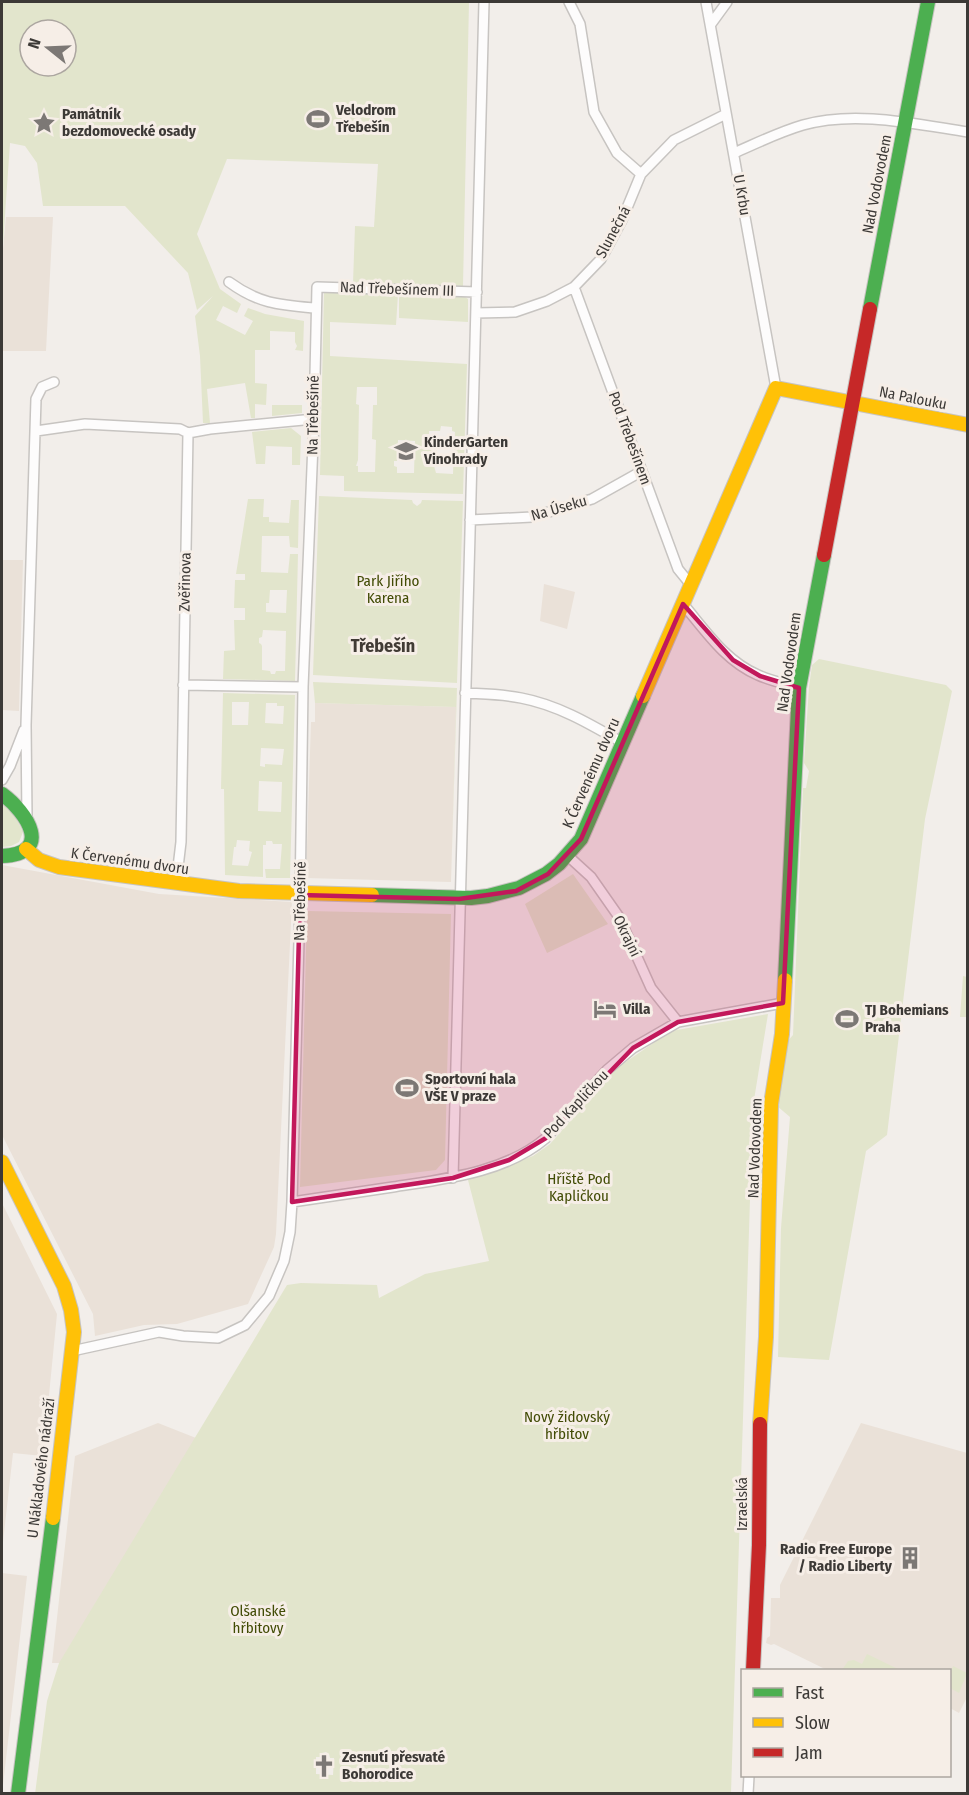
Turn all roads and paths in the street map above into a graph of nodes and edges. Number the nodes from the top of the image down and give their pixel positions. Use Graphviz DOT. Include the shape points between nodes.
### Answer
graph roads {
  1 [pos="484,2"];
  2 [pos="569,2"];
  3 [pos="706,2"];
  4 [pos="727,2"];
  5 [pos="928,2"];
  6 [pos="711,24"];
  7 [pos="726,114"];
  8 [pos="905,122"];
  9 [pos="968,132"];
  10 [pos="735,153"];
  11 [pos="641,174"];
  12 [pos="229,282"];
  13 [pos="316,287"];
  14 [pos="574,287"];
  15 [pos="477,292"];
  16 [pos="315,308"];
  17 [pos="476,313"];
  18 [pos="54,382"];
  19 [pos="776,388"];
  20 [pos="852,403"];
  21 [pos="314,419"];
  22 [pos="968,425"];
  23 [pos="36,431"];
  24 [pos="188,434"];
  25 [pos="642,471"];
  26 [pos="470,520"];
  27 [pos="691,585"];
  28 [pos="683,604"];
  29 [pos="183,685"];
  30 [pos="303,687"];
  31 [pos="799,688"];
  32 [pos="465,693"];
  33 [pos="26,725"];
  34 [pos="623,743"];
  35 [pos="2,780"];
  36 [pos="2,794"];
  37 [pos="27,820"];
  38 [pos="26,849"];
  39 [pos="2,856"];
  40 [pos="568,856"];
  41 [pos="176,884"];
  42 [pos="300,895"];
  43 [pos="459,899"];
  44 [pos="783,1004"];
  45 [pos="678,1022"];
  46 [pos="2,1162"];
  47 [pos="453,1178"];
  48 [pos="292,1202"];
  49 [pos="766,1337"];
  50 [pos="72,1351"];
  51 [pos="753,1669"];
  52 [pos="749,1777"];
  53 [pos="18,1794"];
  54 [pos="748,1794"];
  1 -- 15 [label="street"];
  2 -- 11 [label="street" via="580,24 594,112 617,153"];
  3 -- 6 [label="street, U Krbu"];
  4 -- 6 [label="street"];
  5 -- 8 [label="street, Nad Vodovodem"];
  6 -- 7 [label="street, U Krbu"];
  7 -- 10 [label="street, U Krbu"];
  7 -- 11 [label="street, Slunečná" via="674,140"];
  8 -- 9 [label="street"];
  8 -- 10 [label="street" via="857,119 804,124"];
  8 -- 20 [label="street, Nad Vodovodem"];
  10 -- 19 [label="street, U Krbu"];
  11 -- 14 [label="street, Slunečná" via="601,259"];
  12 -- 16 [label="street" via="244,293 273,304"];
  13 -- 15 [label="street, Nad Třebešínem III"];
  13 -- 16 [label="street, Na Třebešíně"];
  14 -- 17 [label="street, Slunečná" via="547,302 515,312"];
  14 -- 25 [label="street, Pod Třebešínem"];
  15 -- 17 [label="street"];
  16 -- 21 [label="street, Na Třebešíně"];
  17 -- 26 [label="street"];
  18 -- 23 [label="street" via="42,387 36,399"];
  19 -- 20 [label="street"];
  19 -- 27 [label="street, K Červenému dvoru"];
  20 -- 22 [label="street, Na Palouku"];
  20 -- 31 [label="street, Nad Vodovodem"];
  21 -- 24 [label="street"];
  21 -- 30 [label="street, Na Třebešíně"];
  23 -- 24 [label="street" via="85,424 180,429"];
  23 -- 33 [label="street"];
  24 -- 29 [label="street, Zvěřinova"];
  25 -- 26 [label="street, Na Úseku" via="592,499 532,517"];
  25 -- 27 [label="street, Pod Třebešínem" via="678,569"];
  26 -- 32 [label="street"];
  27 -- 28 [label="street, K Červenému dvoru"];
  28 -- 31 [label="street" via="733,660 760,676"];
  28 -- 34 [label="street, K Červenému dvoru"];
  29 -- 30 [label="street"];
  29 -- 41 [label="street, Zvěřinova" via="181,842"];
  30 -- 42 [label="street, Na Třebešíně"];
  31 -- 44 [label="street, Nad Vodovodem"];
  32 -- 34 [label="street" via="508,696 549,705"];
  32 -- 43 [label="street"];
  33 -- 35 [label="street"];
  33 -- 37 [label="street"];
  34 -- 40 [label="street, K Červenému dvoru" via="581,839"];
  36 -- 37 [label="street"];
  37 -- 38 [label="street" via="32,837"];
  38 -- 39 [label="street"];
  38 -- 41 [label="street, K Červenému dvoru" via="47,865"];
  40 -- 43 [label="street, K Červenému dvoru" via="549,874 516,891"];
  40 -- 45 [label="street, Okrajní" via="591,877 619,917 651,988"];
  41 -- 42 [label="street, K Červenému dvoru"];
  42 -- 43 [label="street, K Červenému dvoru"];
  42 -- 48 [label="street, Na Třebešíně"];
  43 -- 47 [label="street"];
  44 -- 45 [label="street, Pod Kapličkou"];
  44 -- 49 [label="street, Nad Vodovodem" via="771,1104"];
  45 -- 47 [label="street, Pod Kapličkou" via="633,1048 607,1070 534,1148"];
  46 -- 50 [label="street, U Nákladového nádraží" via="64,1286 73,1320"];
  47 -- 48 [label="street, Pod Kapličkou"];
  48 -- 50 [label="street, Na Třebešíně" via="284,1261 269,1296 244,1325 218,1338 159,1332"];
  49 -- 51 [label="street, Izraelská" via="759,1423"];
  50 -- 53 [label="street, U Nákladového nádraží"];
  52 -- 54 [label="street"];
}
